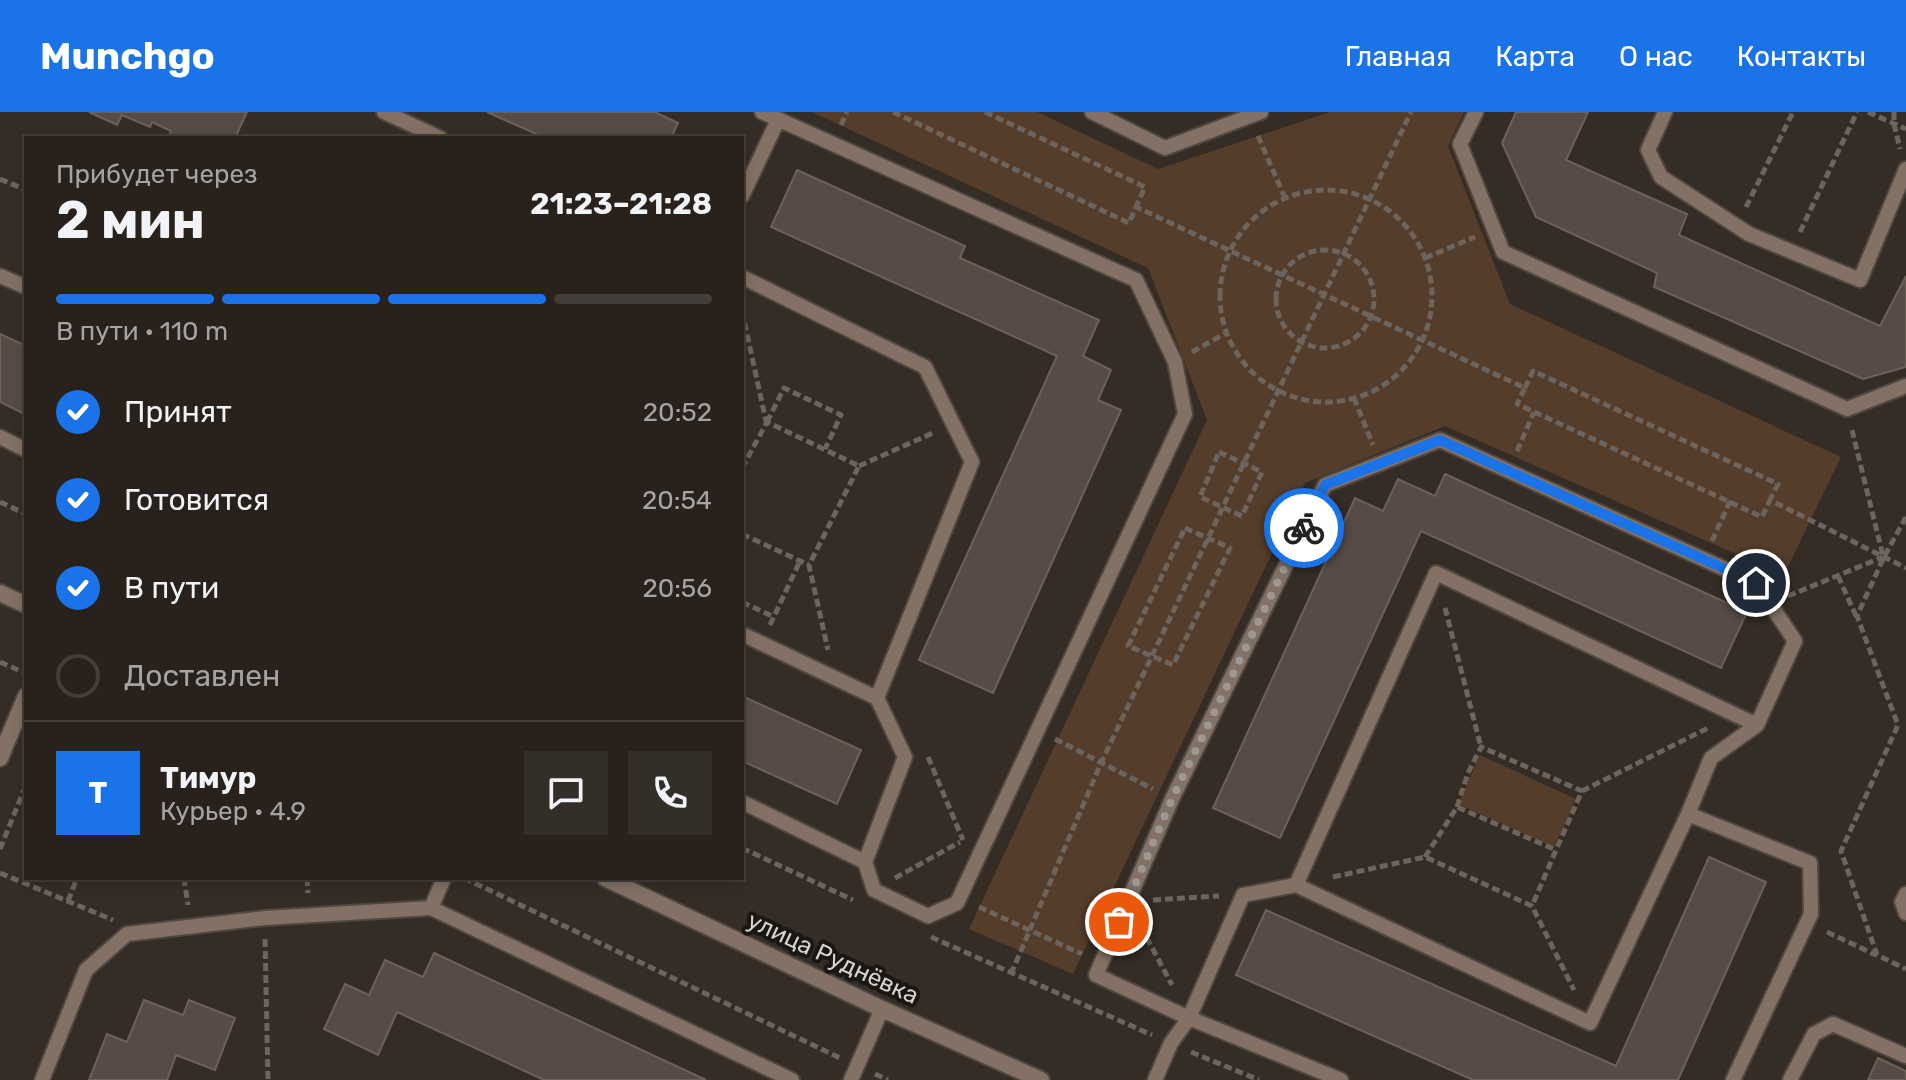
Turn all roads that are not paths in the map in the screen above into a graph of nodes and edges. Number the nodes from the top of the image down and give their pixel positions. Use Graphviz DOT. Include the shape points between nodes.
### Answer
graph roads {
  1 [pos="384,112"];
  2 [pos="762,112"];
  3 [pos="1092,112"];
  4 [pos="1476,112"];
  5 [pos="1665,112"];
  6 [pos="1255,114"];
  7 [pos="778,120"];
  8 [pos="436,136"];
  9 [pos="1906,169"];
  10 [pos="744,192"];
  11 [pos="0,276"];
  12 [pos="744,278"];
  13 [pos="24,286"];
  14 [pos="1906,386"];
  15 [pos="0,437"];
  16 [pos="24,449"];
  17 [pos="0,593"];
  18 [pos="24,604"];
  19 [pos="744,635"];
  20 [pos="877,698"];
  21 [pos="24,701"];
  22 [pos="1757,725"];
  23 [pos="0,758"];
  24 [pos="744,803"];
  25 [pos="1688,814"];
  26 [pos="865,862"];
  27 [pos="443,880"];
  28 [pos="609,880"];
  29 [pos="1296,885"];
  30 [pos="1906,894"];
  31 [pos="431,908"];
  32 [pos="1906,913"];
  33 [pos="882,1009"];
  34 [pos="1189,1018"];
  35 [pos="1906,1056"];
  36 [pos="42,1080"];
  37 [pos="792,1080"];
  38 [pos="851,1080"];
  39 [pos="1041,1080"];
  40 [pos="1155,1080"];
  41 [pos="1341,1080"];
  42 [pos="1733,1080"];
  43 [pos="1790,1080"];
  1 -- 8 [label="lane"];
  2 -- 7 [label="lane"];
  3 -- 6 [label="lane" via="1165,148"];
  4 -- 14 [label="lane" via="1460,144 1503,252 1847,409"];
  5 -- 9 [label="lane" via="1648,150 1661,177 1749,234 1860,280"];
  7 -- 10 [label="lane"];
  7 -- 26 [label="lane" via="1136,280 1175,362 1185,414 957,903 928,916 874,890"];
  11 -- 13 [label="lane"];
  12 -- 20 [label="lane" via="925,367 972,462"];
  15 -- 16 [label="lane"];
  17 -- 18 [label="street"];
  19 -- 20 [label="lane"];
  20 -- 26 [label="lane" via="905,757"];
  21 -- 23 [label="street"];
  22 -- 25 [label="lane" via="1711,758"];
  22 -- 29 [label="lane" via="1436,573"];
  22 -- 34 [label="lane" via="1795,641 1756,583 1440,440 1325,485 1172,799 1096,975"];
  24 -- 26 [label="lane"];
  25 -- 29 [label="lane" via="1590,1023"];
  25 -- 42 [label="lane" via="1810,863 1811,914"];
  27 -- 31 [label="lane"];
  28 -- 33 [label="street, улица Руднёвка"];
  29 -- 34 [label="lane" via="1243,895"];
  30 -- 32 [label="lane"];
  31 -- 36 [label="lane" via="265,918 127,934 86,970"];
  31 -- 37 [label="lane"];
  33 -- 38 [label="lane"];
  33 -- 39 [label="street, улица Руднёвка"];
  34 -- 40 [label="lane"];
  34 -- 41 [label="lane"];
  35 -- 43 [label="lane" via="1833,1024 1814,1034"];
}
